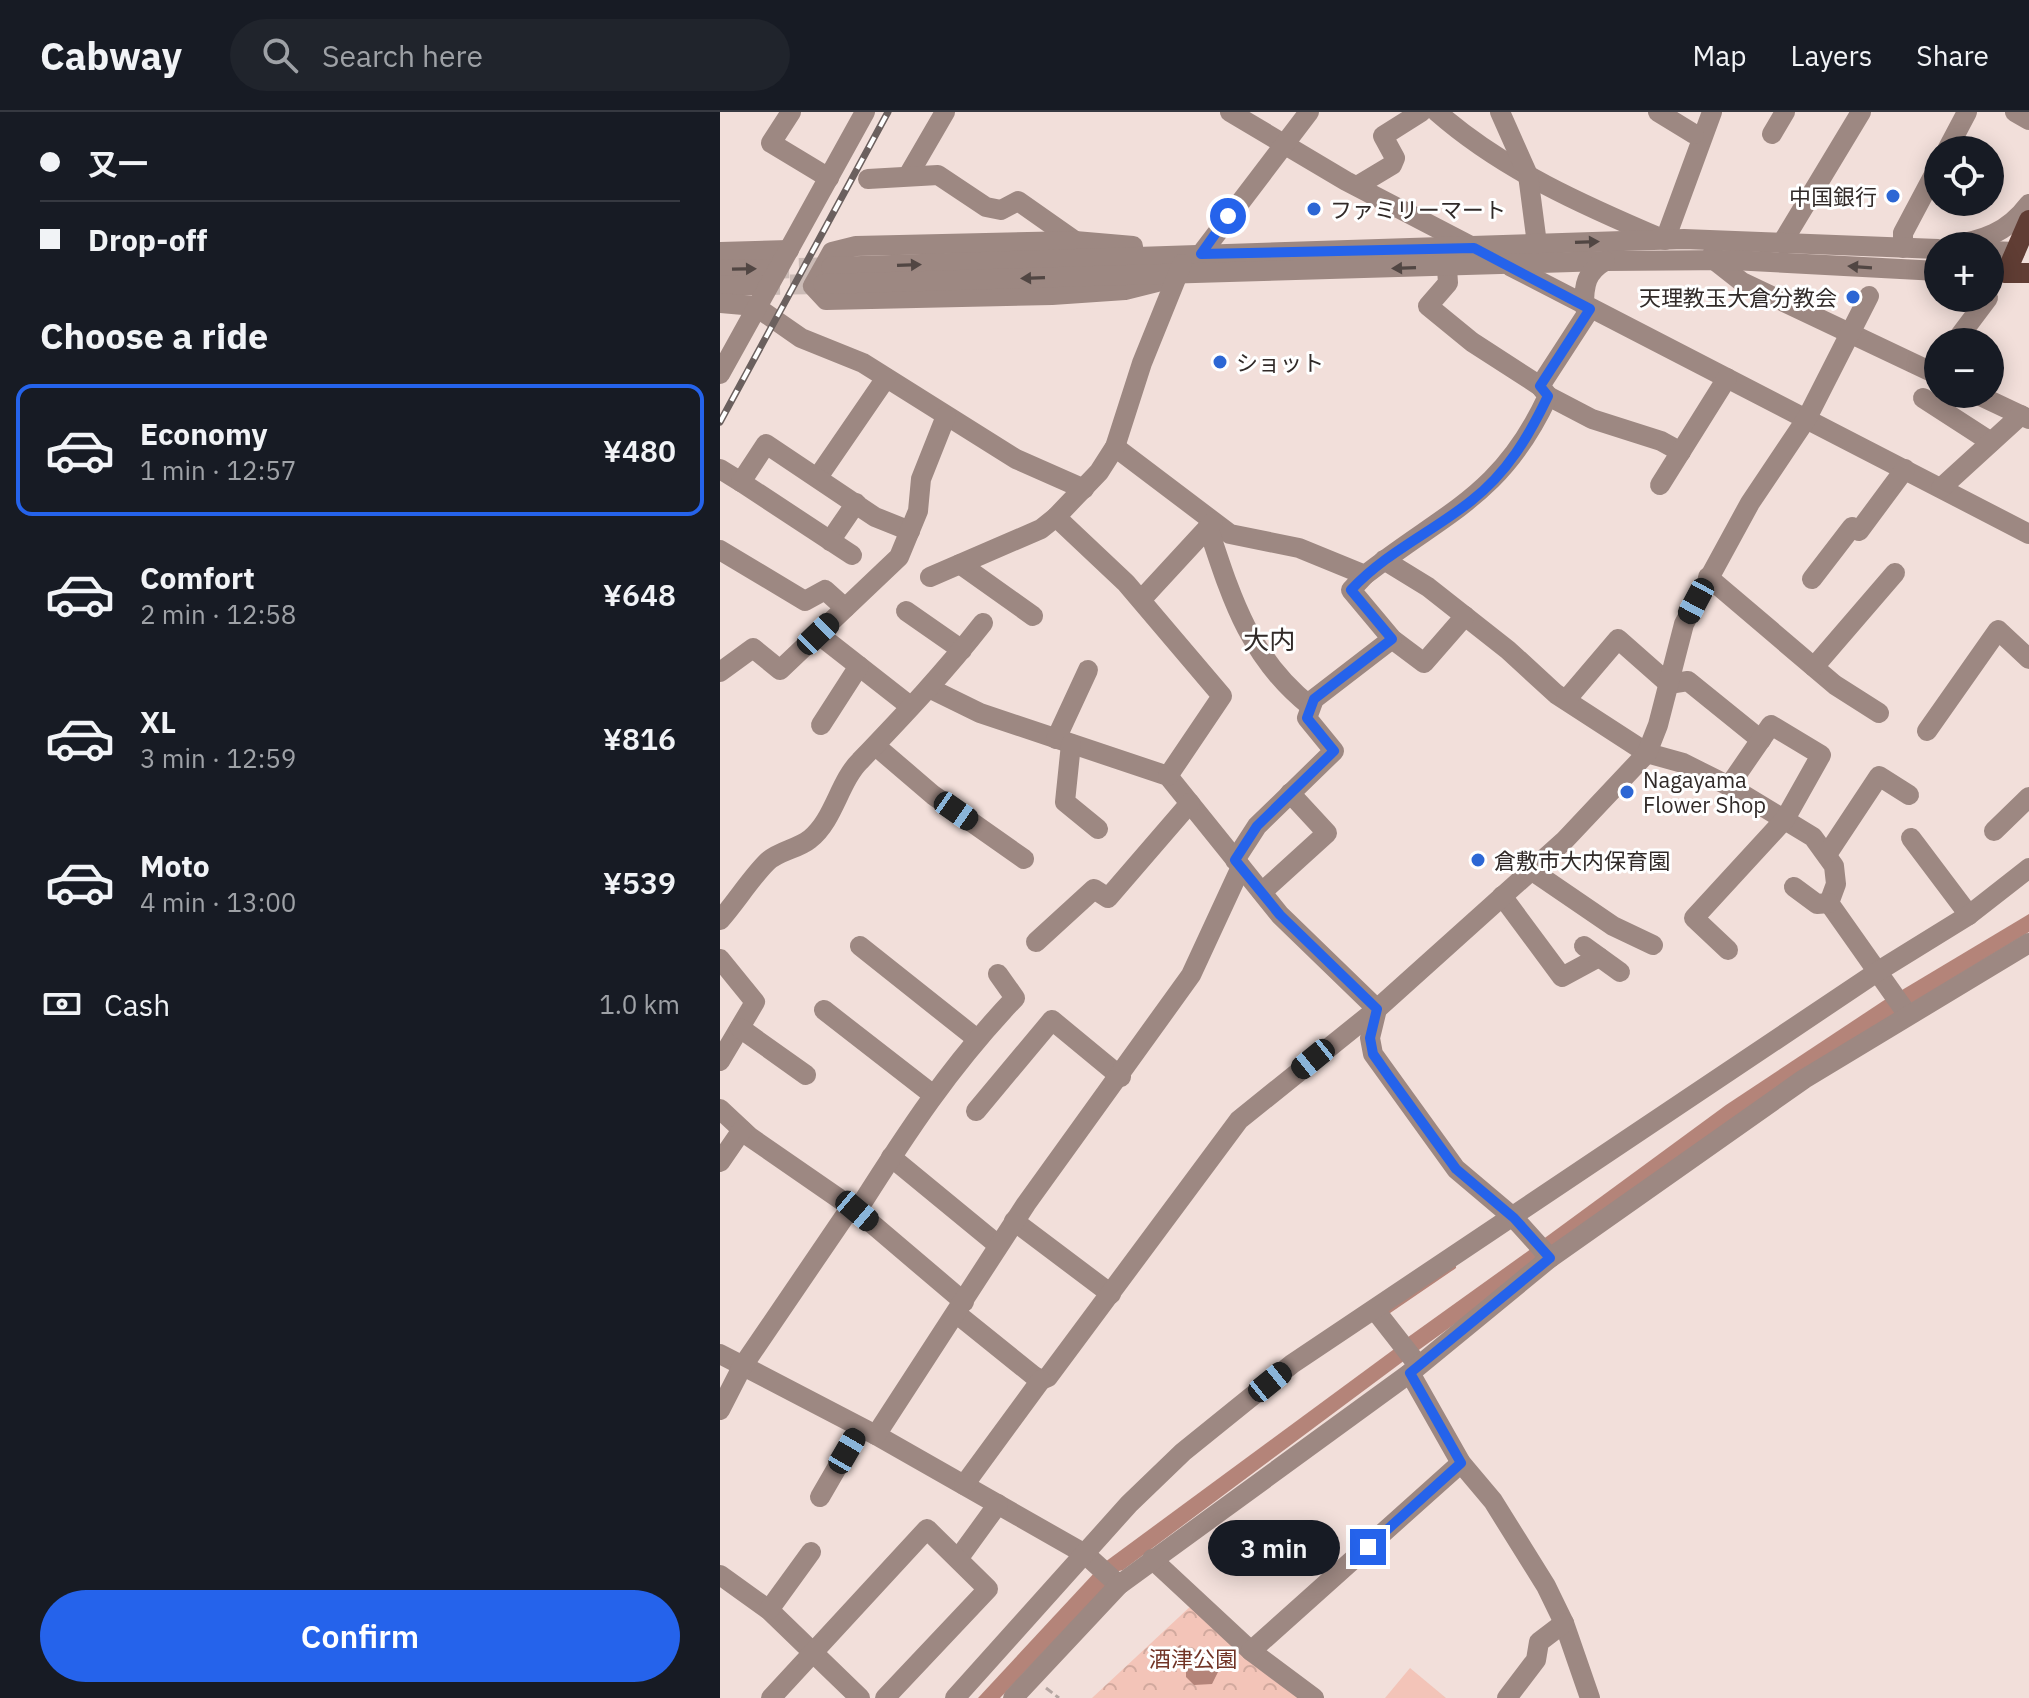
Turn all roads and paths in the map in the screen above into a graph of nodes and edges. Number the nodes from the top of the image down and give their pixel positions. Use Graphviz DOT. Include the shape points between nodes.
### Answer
graph roads {
  1 [pos="865,112"];
  2 [pos="945,112"];
  3 [pos="1230,112"];
  4 [pos="1309,112"];
  5 [pos="1421,112"];
  6 [pos="1437,112"];
  7 [pos="1500,112"];
  8 [pos="1712,112"];
  9 [pos="1785,112"];
  10 [pos="1861,112"];
  11 [pos="1967,112"];
  12 [pos="2015,112"];
  13 [pos="787,113"];
  14 [pos="1660,113"];
  15 [pos="2029,120"];
  16 [pos="1694,134"];
  17 [pos="1772,134"];
  18 [pos="1954,136"];
  19 [pos="1281,144"];
  20 [pos="909,174"];
  21 [pos="1528,175"];
  22 [pos="829,178"];
  23 [pos="868,179"];
  24 [pos="1357,186"];
  25 [pos="1924,193"];
  26 [pos="2029,204"];
  27 [pos="1407,213"];
  28 [pos="2029,220"];
  29 [pos="2001,232"];
  30 [pos="1665,240"];
  31 [pos="1075,241"];
  32 [pos="1782,243"];
  33 [pos="1537,244"];
  34 [pos="1474,248"];
  35 [pos="1903,248"];
  36 [pos="1924,248"];
  37 [pos="789,250"];
  38 [pos="1716,250"];
  39 [pos="1398,251"];
  40 [pos="720,252"];
  41 [pos="2004,253"];
  42 [pos="1157,255"];
  43 [pos="2025,255"];
  44 [pos="1189,260"];
  45 [pos="1605,261"];
  46 [pos="1507,265"];
  47 [pos="1447,268"];
  48 [pos="2004,269"];
  49 [pos="720,270"];
  50 [pos="1924,270"];
  51 [pos="720,286"];
  52 [pos="1869,296"];
  53 [pos="720,303"];
  54 [pos="755,306"];
  55 [pos="1587,307"];
  56 [pos="1850,334"];
  57 [pos="1924,366"];
  58 [pos="720,374"];
  59 [pos="886,378"];
  60 [pos="1727,378"];
  61 [pos="1544,391"];
  62 [pos="1923,398"];
  63 [pos="2004,407"];
  64 [pos="946,416"];
  65 [pos="2025,417"];
  66 [pos="1807,418"];
  67 [pos="1991,442"];
  68 [pos="1115,447"];
  69 [pos="1681,452"];
  70 [pos="720,469"];
  71 [pos="1905,469"];
  72 [pos="818,477"];
  73 [pos="741,482"];
  74 [pos="1660,485"];
  75 [pos="1941,488"];
  76 [pos="1084,489"];
  77 [pos="856,503"];
  78 [pos="1056,517"];
  79 [pos="1211,526"];
  80 [pos="910,531"];
  81 [pos="2029,534"];
  82 [pos="830,541"];
  83 [pos="720,550"];
  84 [pos="852,555"];
  85 [pos="1384,560"];
  86 [pos="960,564"];
  87 [pos="1895,573"];
  88 [pos="1365,575"];
  89 [pos="930,577"];
  90 [pos="1708,577"];
  91 [pos="1812,579"];
  92 [pos="1141,600"];
  93 [pos="845,608"];
  94 [pos="906,611"];
  95 [pos="1033,616"];
  96 [pos="1465,616"];
  97 [pos="983,623"];
  98 [pos="818,634"];
  99 [pos="1392,639"];
  100 [pos="720,649"];
  101 [pos="962,650"];
  102 [pos="741,657"];
  103 [pos="2029,658"];
  104 [pos="859,666"];
  105 [pos="1814,667"];
  106 [pos="1088,670"];
  107 [pos="720,672"];
  108 [pos="1669,684"];
  109 [pos="931,689"];
  110 [pos="1566,700"];
  111 [pos="910,706"];
  112 [pos="1310,706"];
  113 [pos="1879,713"];
  114 [pos="821,725"];
  115 [pos="1927,731"];
  116 [pos="1761,740"];
  117 [pos="1064,742"];
  118 [pos="877,747"];
  119 [pos="1647,753"];
  120 [pos="1168,776"];
  121 [pos="1729,786"];
  122 [pos="1290,793"];
  123 [pos="1909,795"];
  124 [pos="2029,797"];
  125 [pos="1190,803"];
  126 [pos="1785,819"];
  127 [pos="1098,829"];
  128 [pos="1994,831"];
  129 [pos="1911,838"];
  130 [pos="1828,853"];
  131 [pos="1024,859"];
  132 [pos="1238,864"];
  133 [pos="2029,868"];
  134 [pos="1531,870"];
  135 [pos="1794,887"];
  136 [pos="1262,892"];
  137 [pos="1502,896"];
  138 [pos="1829,903"];
  139 [pos="1969,915"];
  140 [pos="720,920"];
  141 [pos="1036,942"];
  142 [pos="2029,943"];
  143 [pos="1653,945"];
  144 [pos="860,946"];
  145 [pos="1728,950"];
  146 [pos="720,959"];
  147 [pos="1880,970"];
  148 [pos="1620,972"];
  149 [pos="998,974"];
  150 [pos="1377,1009"];
  151 [pos="824,1010"];
  152 [pos="1907,1013"];
  153 [pos="740,1028"];
  154 [pos="977,1039"];
  155 [pos="720,1061"];
  156 [pos="806,1075"];
  157 [pos="1121,1077"];
  158 [pos="932,1094"];
  159 [pos="720,1109"];
  160 [pos="976,1111"];
  161 [pos="742,1130"];
  162 [pos="891,1157"];
  163 [pos="720,1162"];
  164 [pos="854,1209"];
  165 [pos="1514,1218"];
  166 [pos="1014,1221"];
  167 [pos="998,1245"];
  168 [pos="1550,1258"];
  169 [pos="1111,1294"];
  170 [pos="960,1308"];
  171 [pos="1375,1310"];
  172 [pos="720,1354"];
  173 [pos="1413,1364"];
  174 [pos="742,1367"];
  175 [pos="1041,1380"];
  176 [pos="720,1410"];
  177 [pos="868,1432"];
  178 [pos="1461,1463"];
  179 [pos="964,1485"];
  180 [pos="820,1497"];
  181 [pos="998,1504"];
  182 [pos="811,1552"];
  183 [pos="1087,1556"];
  184 [pos="958,1559"];
  185 [pos="1152,1559"];
  186 [pos="720,1575"];
  187 [pos="1116,1582"];
  188 [pos="769,1610"];
  189 [pos="1564,1623"];
  190 [pos="1251,1651"];
  191 [pos="813,1654"];
  192 [pos="771,1698"];
  193 [pos="860,1698"];
  194 [pos="885,1698"];
  195 [pos="955,1698"];
  196 [pos="1013,1698"];
  197 [pos="1314,1698"];
  198 [pos="1507,1698"];
  199 [pos="1590,1698"];
  1 -- 22 [label="street"];
  2 -- 20 [label="street"];
  3 -- 19 [label="street"];
  4 -- 19 [label="street"];
  5 -- 24 [label="street" via="1383,136 1395,158 1392,165"];
  6 -- 21 [label="street"];
  7 -- 21 [label="street"];
  8 -- 30 [label="street"];
  9 -- 17 [label="street"];
  10 -- 32 [label="street"];
  11 -- 18 [label="street"];
  12 -- 15 [label="street"];
  13 -- 22 [label="street" via="771,143"];
  14 -- 16 [label="street"];
  19 -- 24 [label="street"];
  19 -- 44 [label="street"];
  20 -- 23 [label="street"];
  20 -- 31 [label="street" via="938,175 986,207 1001,210 1018,201"];
  21 -- 30 [label="street"];
  21 -- 33 [label="street"];
  22 -- 37 [label="street"];
  24 -- 27 [label="street"];
  25 -- 35 [label="street" via="1903,233"];
  26 -- 29 [label="street"];
  27 -- 34 [label="street"];
  27 -- 39 [label="street" via="1408,235"];
  28 -- 43 [label="main road"];
  33 -- 30 [label="street, one-way"];
  30 -- 38 [label="street"];
  31 -- 42 [label="street" via="1130,245"];
  31 -- 44 [label="street" via="856,246 832,252 813,286 826,300 1052,295 1137,288"];
  32 -- 35 [label="street"];
  32 -- 38 [label="street"];
  33 -- 34 [label="street"];
  34 -- 39 [label="street"];
  34 -- 46 [label="street"];
  35 -- 36 [label="street"];
  37 -- 40 [label="street"];
  37 -- 54 [label="street"];
  38 -- 45 [label="street"];
  50 -- 38 [label="street, one-way"];
  38 -- 56 [label="street" via="1742,282"];
  39 -- 44 [label="street"];
  41 -- 43 [label="street"];
  42 -- 44 [label="street"];
  44 -- 42 [label="street, one-way" via="827,276"];
  43 -- 48 [label="main road"];
  47 -- 44 [label="street, one-way"];
  44 -- 68 [label="street" via="1142,363"];
  45 -- 46 [label="street"];
  45 -- 55 [label="street" via="1589,274"];
  46 -- 47 [label="street"];
  46 -- 55 [label="street"];
  47 -- 61 [label="street" via="1448,283 1428,306"];
  49 -- 51 [label="street, one-way" via="764,277"];
  52 -- 56 [label="street"];
  53 -- 54 [label="street"];
  54 -- 58 [label="street"];
  54 -- 59 [label="street" via="801,338"];
  55 -- 60 [label="street"];
  55 -- 61 [label="street"];
  56 -- 57 [label="street"];
  56 -- 66 [label="street"];
  59 -- 64 [label="street"];
  59 -- 72 [label="street"];
  60 -- 66 [label="street"];
  60 -- 69 [label="street"];
  61 -- 69 [label="street" via="1592,419"];
  61 -- 85 [label="street" via="1531,432 1511,461 1473,499"];
  62 -- 67 [label="street"];
  63 -- 65 [label="street"];
  64 -- 76 [label="street" via="1016,459"];
  64 -- 80 [label="street" via="921,479"];
  65 -- 67 [label="street"];
  66 -- 71 [label="street"];
  66 -- 90 [label="street"];
  67 -- 75 [label="street"];
  68 -- 76 [label="street"];
  68 -- 79 [label="street"];
  69 -- 74 [label="street"];
  70 -- 73 [label="street"];
  71 -- 75 [label="street"];
  71 -- 91 [label="street" via="1859,531 1852,527"];
  72 -- 73 [label="street" via="766,444"];
  72 -- 77 [label="street"];
  73 -- 82 [label="street"];
  75 -- 81 [label="street"];
  76 -- 78 [label="street"];
  77 -- 80 [label="street"];
  77 -- 82 [label="street"];
  78 -- 86 [label="street" via="1041,529"];
  78 -- 92 [label="street"];
  79 -- 88 [label="street" via="1299,548"];
  79 -- 92 [label="street"];
  79 -- 112 [label="street" via="1229,591 1268,667"];
  80 -- 93 [label="street" via="899,557"];
  82 -- 84 [label="street"];
  83 -- 93 [label="street" via="805,601 825,590"];
  85 -- 88 [label="street"];
  85 -- 96 [label="street"];
  86 -- 89 [label="street"];
  86 -- 95 [label="street"];
  87 -- 105 [label="street"];
  88 -- 99 [label="street" via="1351,590"];
  90 -- 105 [label="street"];
  90 -- 108 [label="street" via="1684,624"];
  92 -- 120 [label="street" via="1222,696"];
  93 -- 98 [label="street"];
  94 -- 101 [label="street"];
  96 -- 99 [label="street" via="1424,663"];
  96 -- 110 [label="street"];
  97 -- 101 [label="street"];
  98 -- 102 [label="street" via="780,670 753,648"];
  98 -- 104 [label="street"];
  99 -- 112 [label="street"];
  100 -- 102 [label="street"];
  101 -- 109 [label="street"];
  102 -- 107 [label="street"];
  103 -- 115 [label="street" via="1998,630"];
  104 -- 111 [label="street"];
  104 -- 114 [label="street"];
  105 -- 113 [label="street"];
  106 -- 117 [label="street"];
  108 -- 110 [label="street" via="1618,639"];
  108 -- 116 [label="street" via="1688,681"];
  108 -- 119 [label="street"];
  109 -- 111 [label="street"];
  109 -- 117 [label="street" via="980,713"];
  110 -- 119 [label="street"];
  111 -- 118 [label="street"];
  112 -- 122 [label="street" via="1307,718 1334,751"];
  116 -- 121 [label="street"];
  116 -- 126 [label="street" via="1771,725 1821,755"];
  117 -- 120 [label="street"];
  117 -- 127 [label="street" via="1065,802"];
  118 -- 131 [label="street" via="933,795"];
  118 -- 140 [label="street" via="858,762 810,839 768,861"];
  119 -- 121 [label="street" via="1683,763"];
  119 -- 134 [label="street"];
  120 -- 125 [label="street"];
  121 -- 126 [label="street"];
  122 -- 132 [label="street" via="1257,826"];
  122 -- 136 [label="street" via="1327,833"];
  123 -- 130 [label="street" via="1879,776"];
  124 -- 128 [label="street"];
  125 -- 132 [label="street"];
  125 -- 141 [label="street" via="1108,898 1094,889"];
  126 -- 130 [label="street"];
  126 -- 145 [label="street" via="1694,918"];
  129 -- 139 [label="street"];
  130 -- 138 [label="street" via="1836,884"];
  132 -- 136 [label="street"];
  132 -- 157 [label="street" via="1191,975"];
  133 -- 139 [label="street"];
  134 -- 137 [label="street"];
  134 -- 143 [label="street" via="1613,926"];
  135 -- 138 [label="street" via="1817,904"];
  136 -- 150 [label="street"];
  137 -- 148 [label="street" via="1562,977 1591,951"];
  137 -- 150 [label="street"];
  138 -- 147 [label="street"];
  139 -- 147 [label="street"];
  142 -- 152 [label="street"];
  144 -- 154 [label="street"];
  146 -- 153 [label="street" via="755,1002"];
  147 -- 152 [label="street"];
  147 -- 165 [label="street"];
  149 -- 154 [label="street" via="1015,998"];
  150 -- 165 [label="street" via="1370,1038 1373,1054 1456,1169"];
  150 -- 169 [label="street" via="1239,1120"];
  151 -- 158 [label="street"];
  152 -- 168 [label="street"];
  153 -- 155 [label="street"];
  153 -- 156 [label="street"];
  154 -- 158 [label="street"];
  157 -- 160 [label="street" via="1052,1020"];
  157 -- 166 [label="street"];
  158 -- 162 [label="street"];
  159 -- 161 [label="street"];
  161 -- 163 [label="street"];
  161 -- 164 [label="street"];
  162 -- 164 [label="street"];
  162 -- 167 [label="street"];
  164 -- 170 [label="street"];
  164 -- 174 [label="street"];
  165 -- 168 [label="street"];
  165 -- 171 [label="street"];
  166 -- 167 [label="street"];
  166 -- 169 [label="street"];
  167 -- 170 [label="street"];
  168 -- 173 [label="street"];
  169 -- 175 [label="street"];
  170 -- 175 [label="street"];
  170 -- 177 [label="street"];
  171 -- 173 [label="street"];
  171 -- 183 [label="street" via="1292,1364 1183,1452 1129,1504"];
  172 -- 174 [label="street"];
  173 -- 178 [label="street"];
  173 -- 185 [label="street"];
  174 -- 176 [label="street"];
  174 -- 177 [label="street"];
  175 -- 179 [label="street"];
  177 -- 179 [label="street"];
  177 -- 180 [label="street"];
  178 -- 189 [label="street" via="1493,1501"];
  178 -- 190 [label="street"];
  179 -- 181 [label="street"];
  181 -- 183 [label="street"];
  181 -- 184 [label="street"];
  182 -- 188 [label="street"];
  183 -- 187 [label="street"];
  183 -- 195 [label="street"];
  184 -- 191 [label="street" via="927,1529"];
  184 -- 194 [label="street" via="988,1589"];
  185 -- 187 [label="street"];
  185 -- 190 [label="street"];
  186 -- 188 [label="street"];
  187 -- 196 [label="street"];
  188 -- 191 [label="street"];
  189 -- 198 [label="street" via="1539,1642 1536,1660"];
  189 -- 199 [label="street"];
  190 -- 197 [label="street"];
  191 -- 192 [label="street"];
  191 -- 193 [label="street"];
}
